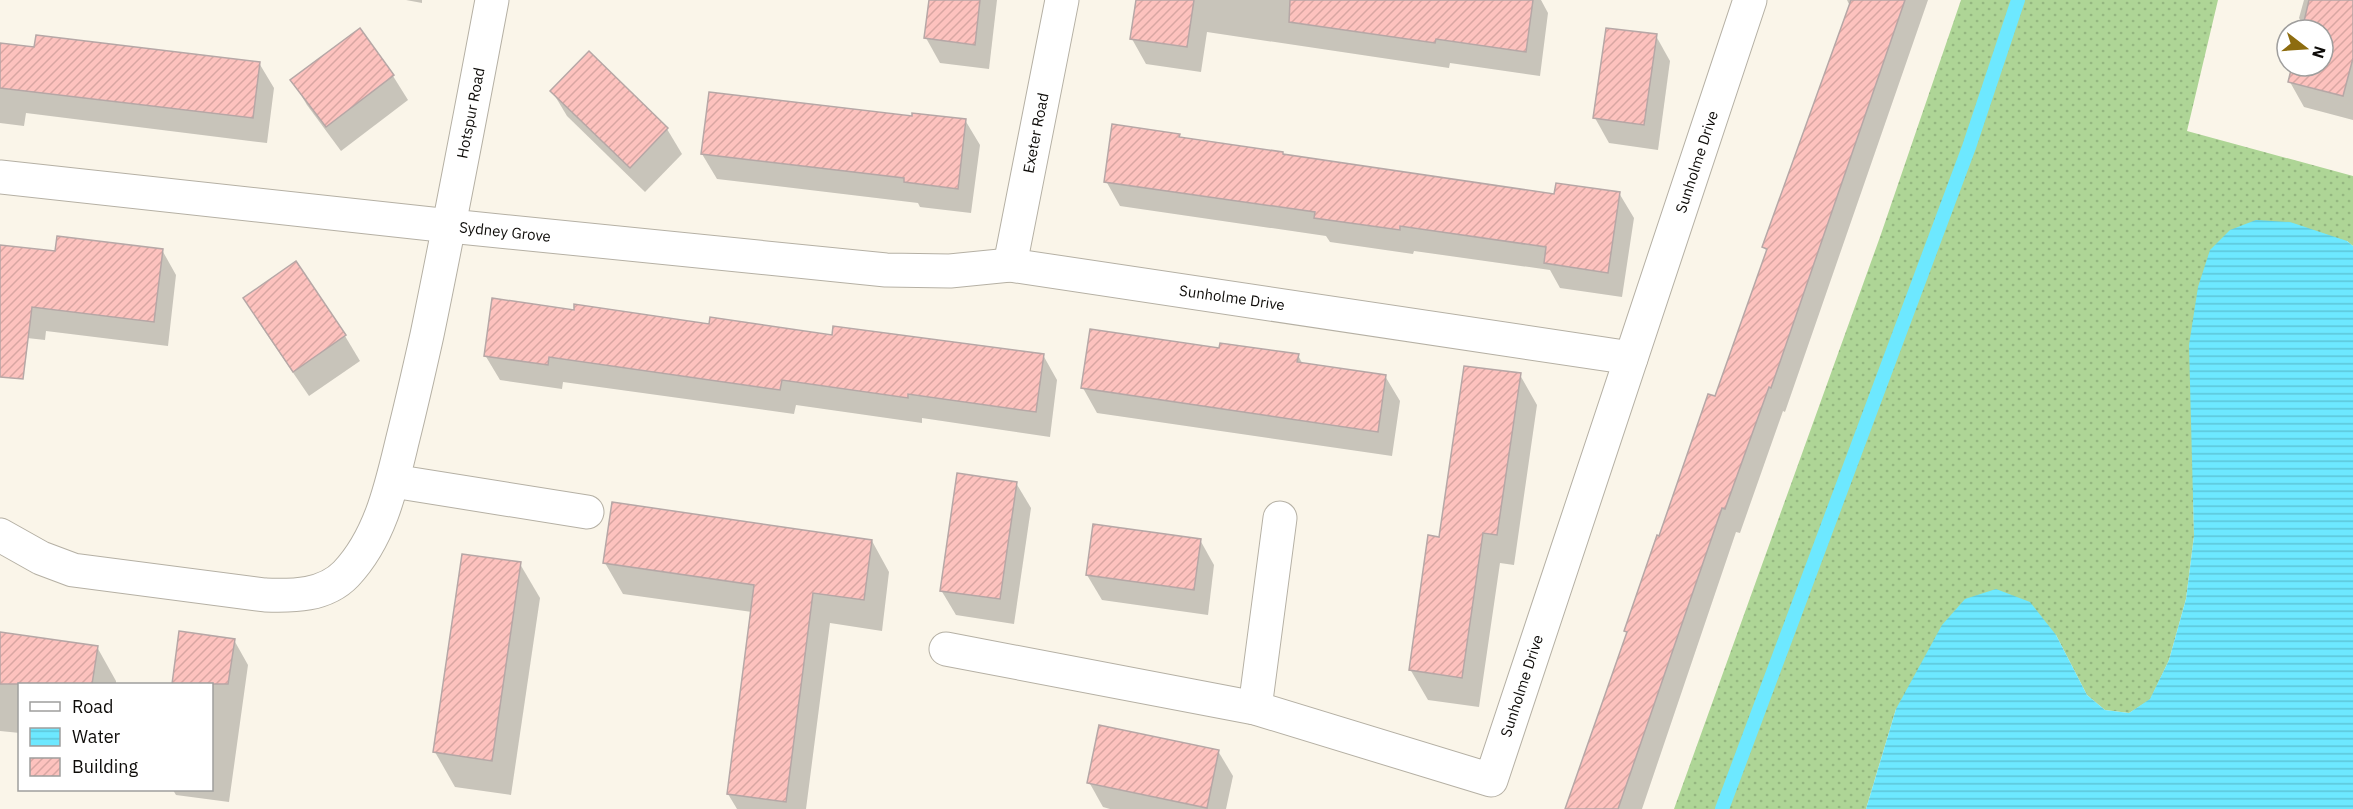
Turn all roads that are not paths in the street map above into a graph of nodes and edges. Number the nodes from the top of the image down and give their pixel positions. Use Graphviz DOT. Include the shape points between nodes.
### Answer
graph roads {
  1 [pos="492,0"];
  2 [pos="1062,0"];
  3 [pos="1750,0"];
  4 [pos="0,177"];
  5 [pos="450,226"];
  6 [pos="1010,265"];
  7 [pos="1631,358"];
  8 [pos="393,481"];
  9 [pos="586,512"];
  10 [pos="1280,518"];
  11 [pos="0,535"];
  12 [pos="946,650"];
  13 [pos="1255,708"];
  1 -- 5 [label="street, Hotspur Road"];
  2 -- 6 [label="street, Exeter Road"];
  3 -- 7 [label="street, Sunholme Drive"];
  4 -- 5 [label="street, Sydney Grove"];
  5 -- 6 [label="street, Sydney Grove" via="886,270 950,271"];
  5 -- 8 [label="street, Hotspur Road"];
  6 -- 7 [label="street, Sunholme Drive"];
  7 -- 13 [label="street, Sunholme Drive" via="1491,780"];
  8 -- 9 [label="street"];
  8 -- 11 [label="street, Hotspur Road" via="380,521 364,552 345,576 322,590 296,596 73,570 41,558"];
  10 -- 13 [label="street"];
  12 -- 13 [label="street, Sunholme Drive"];
}
